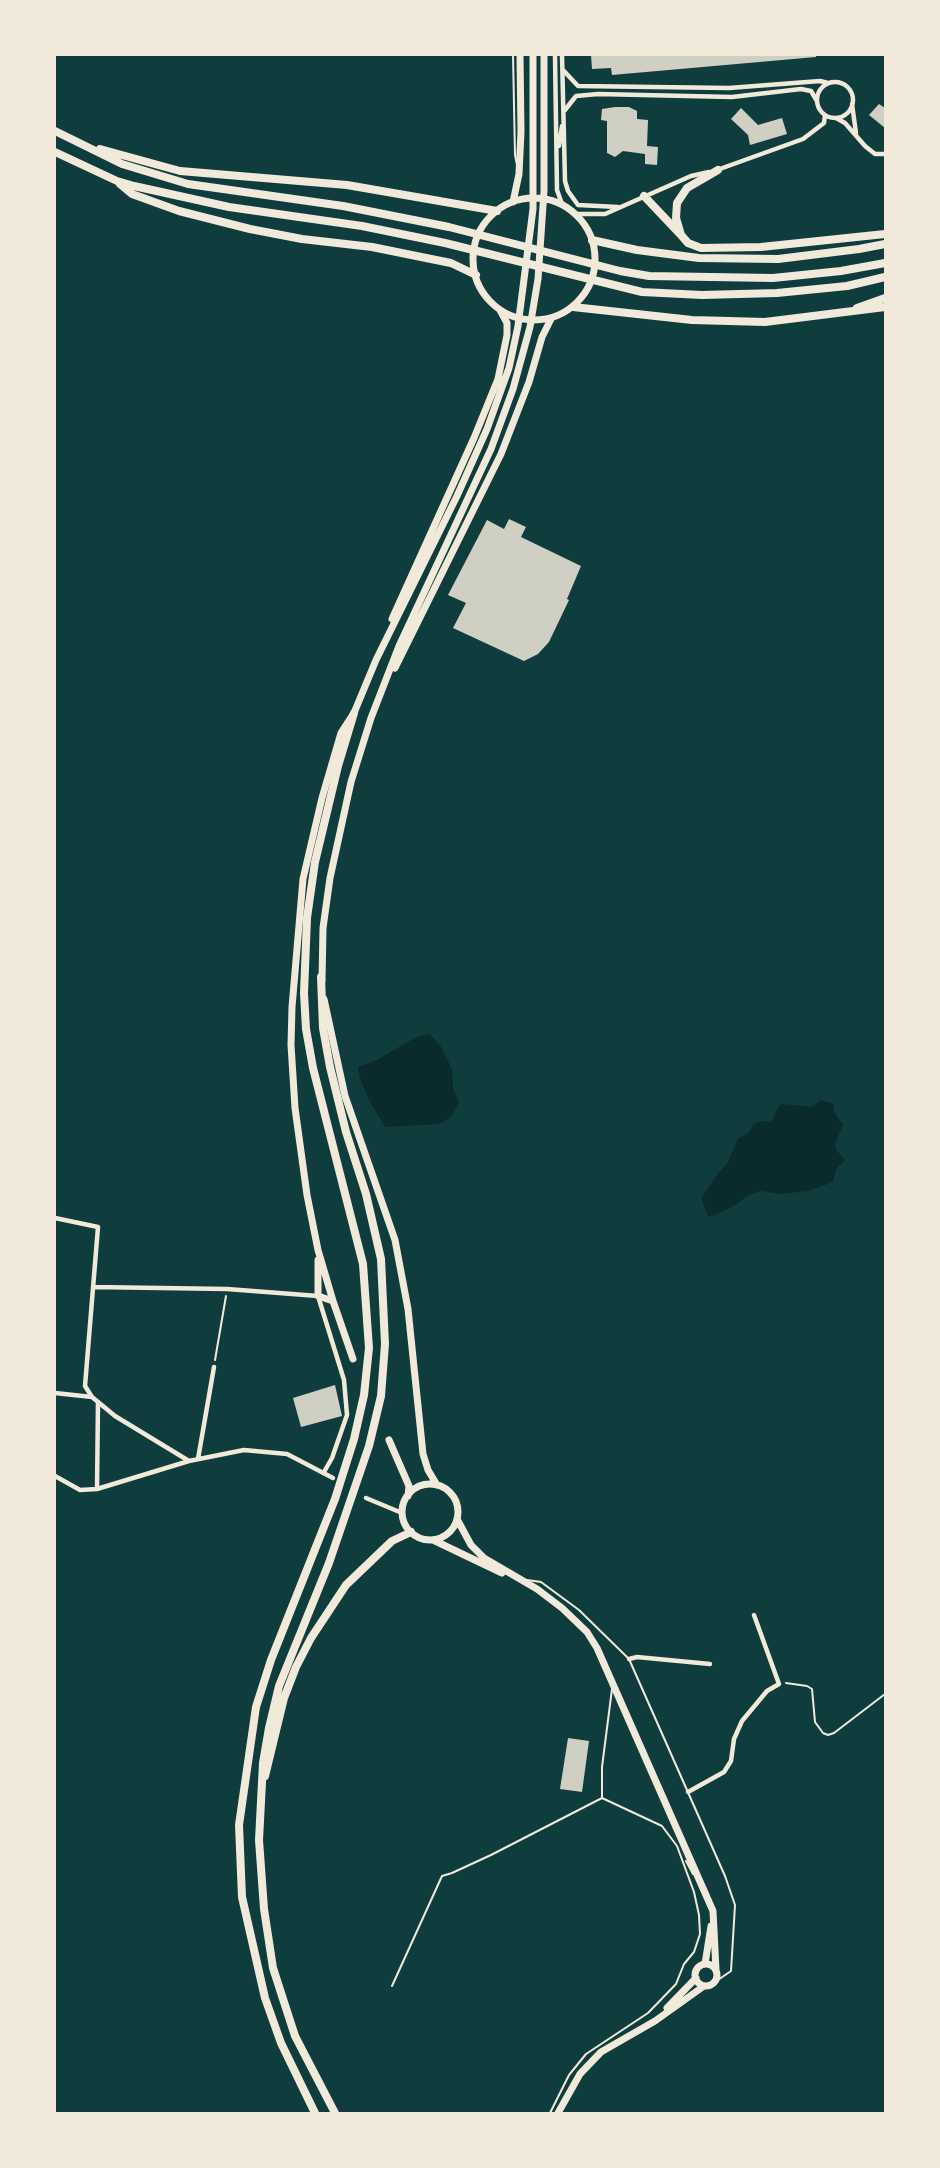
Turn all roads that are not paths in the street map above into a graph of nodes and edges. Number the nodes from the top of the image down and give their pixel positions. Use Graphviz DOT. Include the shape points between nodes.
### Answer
graph roads {
  1 [pos="513,55"];
  2 [pos="520,55"];
  3 [pos="533,55"];
  4 [pos="544,55"];
  5 [pos="555,55"];
  6 [pos="562,55"];
  7 [pos="563,70"];
  8 [pos="828,83"];
  9 [pos="817,100"];
  10 [pos="852,102"];
  11 [pos="565,110"];
  12 [pos="825,115"];
  13 [pos="834,118"];
  14 [pos="55,131"];
  15 [pos="856,134"];
  16 [pos="81,144"];
  17 [pos="55,152"];
  18 [pos="885,154"];
  19 [pos="557,162"];
  20 [pos="718,170"];
  21 [pos="518,174"];
  22 [pos="116,181"];
  23 [pos="644,196"];
  24 [pos="513,202"];
  25 [pos="562,204"];
  26 [pos="620,206"];
  27 [pos="497,211"];
  28 [pos="574,214"];
  29 [pos="885,234"];
  30 [pos="681,235"];
  31 [pos="592,240"];
  32 [pos="885,244"];
  33 [pos="885,263"];
  34 [pos="476,275"];
  35 [pos="885,277"];
  36 [pos="885,298"];
  37 [pos="572,307"];
  38 [pos="885,307"];
  39 [pos="499,310"];
  40 [pos="836,315"];
  41 [pos="551,319"];
  42 [pos="376,660"];
  43 [pos="354,713"];
  44 [pos="371,718"];
  45 [pos="321,977"];
  46 [pos="55,1218"];
  47 [pos="318,1250"];
  48 [pos="94,1287"];
  49 [pos="318,1296"];
  50 [pos="333,1301"];
  51 [pos="354,1359"];
  52 [pos="214,1367"];
  53 [pos="55,1393"];
  54 [pos="92,1397"];
  55 [pos="98,1402"];
  56 [pos="389,1440"];
  57 [pos="198,1459"];
  58 [pos="189,1461"];
  59 [pos="324,1472"];
  60 [pos="55,1476"];
  61 [pos="333,1478"];
  62 [pos="437,1485"];
  63 [pos="98,1489"];
  64 [pos="408,1496"];
  65 [pos="366,1498"];
  66 [pos="402,1512"];
  67 [pos="457,1519"];
  68 [pos="411,1532"];
  69 [pos="433,1540"];
  70 [pos="516,1578"];
  71 [pos="754,1615"];
  72 [pos="629,1659"];
  73 [pos="710,1664"];
  74 [pos="613,1680"];
  75 [pos="260,1792"];
  76 [pos="688,1792"];
  77 [pos="602,1798"];
  78 [pos="677,1846"];
  79 [pos="708,1901"];
  80 [pos="713,1911"];
  81 [pos="705,1964"];
  82 [pos="716,1970"];
  83 [pos="696,1978"];
  84 [pos="715,1982"];
  85 [pos="392,1986"];
  86 [pos="704,1986"];
  87 [pos="655,2021"];
  88 [pos="315,2113"];
  89 [pos="335,2113"];
  90 [pos="550,2113"];
  91 [pos="558,2113"];
  1 -- 21 [label="lane" via="514,155"];
  2 -- 21 [label="main road"];
  3 -- 42 [label="main road" via="533,208 510,368 457,496"];
  4 -- 44 [label="main road" via="544,192 538,279 530,327 513,389 491,449 399,646"];
  5 -- 19 [label="street"];
  6 -- 7 [label="street"];
  7 -- 8 [label="street" via="578,86 729,88"];
  7 -- 11 [label="street"];
  8 -- 9 [label="street" via="820,90"];
  8 -- 10 [label="street" via="844,85 851,92"];
  9 -- 11 [label="street" via="811,91 802,90 732,97 598,94 576,96"];
  9 -- 12 [label="street"];
  10 -- 13 [label="street" via="844,115"];
  10 -- 15 [label="street"];
  11 -- 19 [label="street"];
  11 -- 26 [label="street" via="565,181 568,191 578,204"];
  12 -- 13 [label="street"];
  12 -- 20 [label="street" via="824,123 803,139"];
  13 -- 15 [label="street" via="846,123"];
  14 -- 16 [label="highway"];
  15 -- 18 [label="street" via="875,154"];
  16 -- 27 [label="highway" via="180,171 347,185"];
  16 -- 33 [label="highway" via="122,164 188,184 343,206 449,227 620,271 678,278 744,278 840,271"];
  17 -- 22 [label="highway"];
  19 -- 25 [label="street" via="557,190"];
  20 -- 23 [label="street" via="690,176"];
  20 -- 30 [label="highway" via="687,188 677,203 676,218"];
  21 -- 24 [label="main road"];
  22 -- 34 [label="highway" via="132,194 179,212 259,231 436,260"];
  22 -- 35 [label="highway" via="229,207 362,226 445,243 619,288 665,294 777,293 847,286"];
  23 -- 26 [label="street"];
  23 -- 30 [label="highway"];
  24 -- 25 [label="main road" via="552,201"];
  24 -- 27 [label="main road"];
  25 -- 28 [label="main road"];
  26 -- 28 [label="street" via="605,214"];
  27 -- 34 [label="main road" via="476,238"];
  28 -- 31 [label="main road"];
  29 -- 30 [label="highway" via="752,248 700,248 688,243"];
  31 -- 32 [label="highway" via="699,258 778,259"];
  31 -- 37 [label="main road" via="595,258 591,276 583,295"];
  34 -- 39 [label="main road" via="480,287"];
  36 -- 40 [label="highway"];
  37 -- 40 [label="highway" via="725,322 765,322"];
  37 -- 41 [label="main road"];
  38 -- 40 [label="highway"];
  39 -- 41 [label="main road" via="524,320 540,322"];
  39 -- 42 [label="main road" via="507,323 507,335 498,379"];
  41 -- 44 [label="main road" via="501,454"];
  42 -- 43 [label="main road"];
  43 -- 47 [label="main road" via="341,733 313,833 303,879 294,967 291,1045 294,1108"];
  43 -- 88 [label="highway" via="315,862 304,993 313,1068 363,1264 369,1348 364,1395 354,1439 335,1499 271,1660 256,1707 239,1825 242,1897 265,1998 281,2043"];
  44 -- 45 [label="main road" via="351,782 330,878"];
  45 -- 62 [label="main road" via="329,1030 345,1096 395,1240 408,1309 423,1454"];
  45 -- 75 [label="highway" via="330,1067 381,1259 385,1344 380,1396 369,1446 330,1563 279,1686 268,1728"];
  46 -- 48 [label="street" via="98,1227"];
  47 -- 49 [label="main road"];
  47 -- 50 [label="main road"];
  48 -- 49 [label="street" via="227,1289"];
  48 -- 54 [label="street" via="85,1386"];
  49 -- 50 [label="main road"];
  49 -- 59 [label="street" via="344,1380 347,1415"];
  50 -- 51 [label="main road"];
  52 -- 57 [label="street"];
  53 -- 54 [label="street"];
  54 -- 55 [label="street"];
  55 -- 58 [label="street"];
  55 -- 63 [label="street"];
  56 -- 64 [label="main road" via="409,1486"];
  57 -- 58 [label="street"];
  57 -- 59 [label="street" via="244,1450 287,1454"];
  58 -- 63 [label="street"];
  59 -- 61 [label="street"];
  60 -- 63 [label="street" via="80,1490"];
  62 -- 64 [label="main road" via="421,1486"];
  62 -- 67 [label="main road" via="452,1494 458,1510"];
  64 -- 66 [label="main road"];
  65 -- 66 [label="street"];
  66 -- 68 [label="main road"];
  67 -- 69 [label="main road" via="448,1533"];
  67 -- 70 [label="main road" via="471,1545 484,1558"];
  68 -- 69 [label="main road" via="417,1537"];
  68 -- 75 [label="highway" via="392,1541 346,1585 311,1638 284,1698"];
  69 -- 70 [label="main road"];
  70 -- 72 [label="lane" via="541,1582 579,1610"];
  70 -- 74 [label="main road" via="562,1608 587,1632"];
  71 -- 76 [label="street" via="779,1684 767,1691 742,1721 734,1739 731,1761 724,1772"];
  72 -- 73 [label="street"];
  72 -- 76 [label="lane"];
  74 -- 77 [label="lane" via="602,1767"];
  74 -- 79 [label="main road"];
  75 -- 89 [label="highway" via="259,1840 264,1909 273,1968 295,2036"];
  76 -- 84 [label="lane" via="735,1904 731,1971"];
  77 -- 78 [label="lane" via="662,1826"];
  77 -- 85 [label="lane" via="507,1848 442,1876"];
  78 -- 79 [label="lane"];
  78 -- 90 [label="lane" via="686,1864 699,1915 700,1934 694,1952 684,1964 676,1984 662,2000 586,2054 569,2075"];
  79 -- 80 [label="main road"];
  80 -- 81 [label="main road"];
  80 -- 82 [label="main road"];
  81 -- 82 [label="main road"];
  81 -- 83 [label="main road" via="698,1968"];
  82 -- 84 [label="main road"];
  83 -- 86 [label="main road"];
  83 -- 87 [label="main road"];
  84 -- 86 [label="main road"];
  86 -- 87 [label="main road"];
  87 -- 91 [label="main road" via="601,2052 580,2074"];
}
